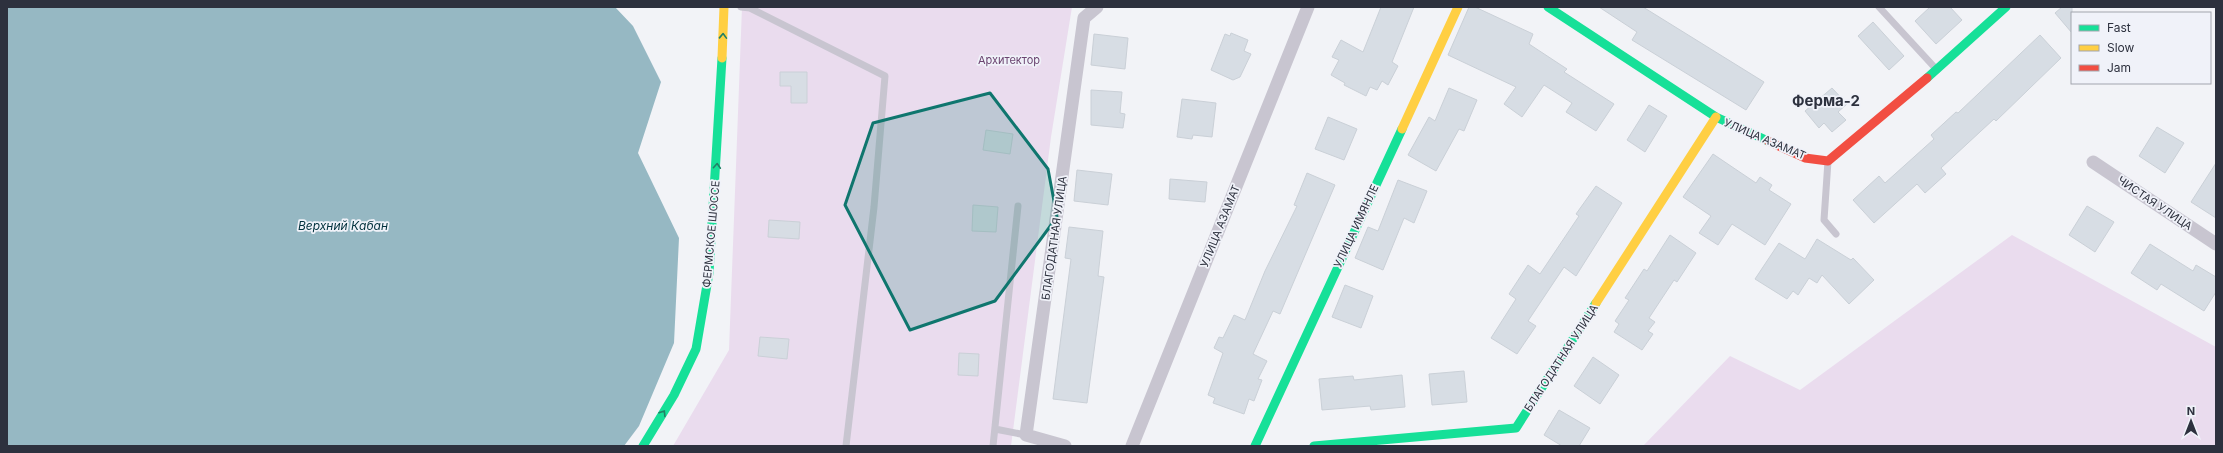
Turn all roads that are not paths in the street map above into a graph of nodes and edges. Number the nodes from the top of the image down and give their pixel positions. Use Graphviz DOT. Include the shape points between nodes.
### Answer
graph roads {
  1 [pos="724,7"];
  2 [pos="741,7"];
  3 [pos="1097,7"];
  4 [pos="1308,7"];
  5 [pos="1458,7"];
  6 [pos="1548,7"];
  7 [pos="1879,7"];
  8 [pos="2006,7"];
  9 [pos="1938,70"];
  10 [pos="1716,117"];
  11 [pos="1828,161"];
  12 [pos="2093,162"];
  13 [pos="1018,206"];
  14 [pos="1836,234"];
  15 [pos="2216,244"];
  16 [pos="995,429"];
  17 [pos="1026,435"];
  18 [pos="643,446"];
  19 [pos="846,446"];
  20 [pos="993,446"];
  21 [pos="1064,446"];
  22 [pos="1132,446"];
  23 [pos="1255,446"];
  24 [pos="1314,446"];
  18 -- 1 [label="street, ФЕРМСКОЕ ШОССЕ, one-way" via="674,395 696,349 709,273"];
  2 -- 19 [label="lane" via="750,8 885,76 874,207"];
  3 -- 17 [label="street, БЛАГОДАТНАЯ УЛИЦА" via="1084,18"];
  4 -- 22 [label="street, УЛИЦА АЗАМАТ"];
  5 -- 23 [label="street, УЛИЦА ИМЯНЛЕ"];
  6 -- 10 [label="street, УЛИЦА АЗАМАТ"];
  7 -- 9 [label="lane"];
  8 -- 9 [label="street"];
  9 -- 11 [label="street"];
  10 -- 11 [label="street, УЛИЦА АЗАМАТ" via="1806,158"];
  10 -- 24 [label="street, БЛАГОДАТНАЯ УЛИЦА" via="1516,428"];
  11 -- 14 [label="lane" via="1824,220"];
  12 -- 15 [label="street, ЧИСТАЯ УЛИЦА"];
  13 -- 16 [label="lane"];
  16 -- 17 [label="lane"];
  16 -- 20 [label="lane"];
  17 -- 21 [label="street"];
}
